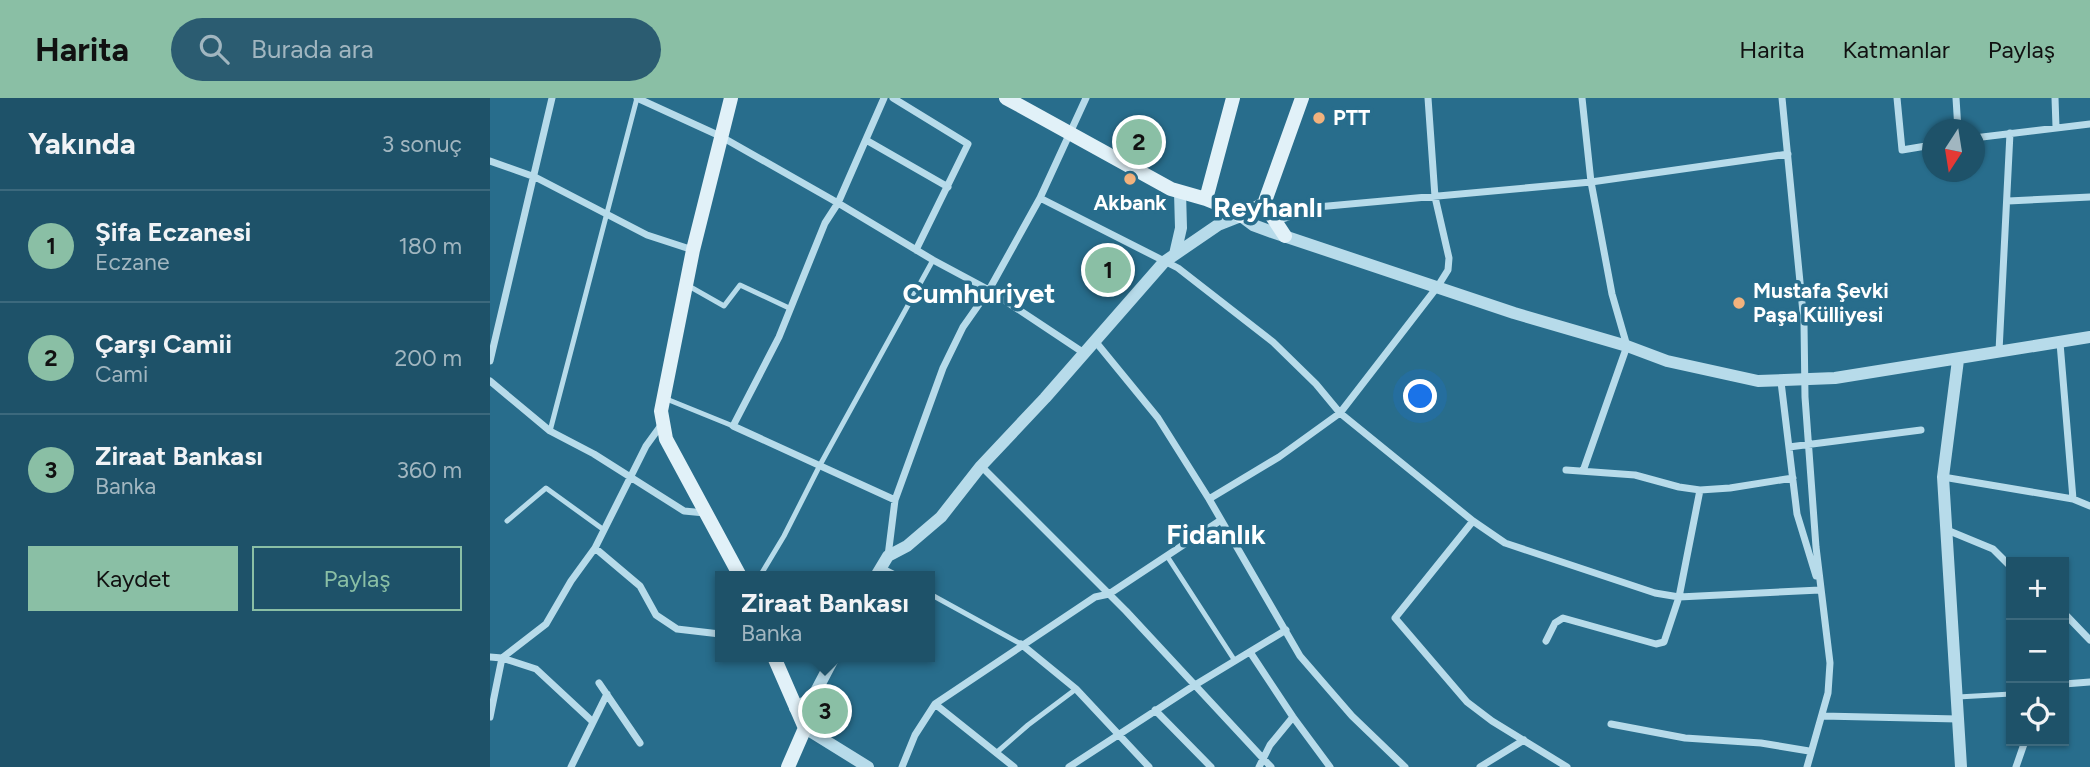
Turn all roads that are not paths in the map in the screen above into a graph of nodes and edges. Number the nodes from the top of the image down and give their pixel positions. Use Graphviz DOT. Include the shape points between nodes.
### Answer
graph roads {
  1 [pos="552,98"];
  2 [pos="637,98"];
  3 [pos="731,98"];
  4 [pos="884,98"];
  5 [pos="893,98"];
  6 [pos="1006,98"];
  7 [pos="1086,98"];
  8 [pos="1233,98"];
  9 [pos="1302,98"];
  10 [pos="1428,98"];
  11 [pos="1582,98"];
  12 [pos="1782,98"];
  13 [pos="1897,98"];
  14 [pos="1956,98"];
  15 [pos="2055,98"];
  16 [pos="1957,119"];
  17 [pos="2090,124"];
  18 [pos="2056,127"];
  19 [pos="2010,133"];
  20 [pos="1070,135"];
  21 [pos="720,136"];
  22 [pos="1985,137"];
  23 [pos="866,140"];
  24 [pos="1922,147"];
  25 [pos="1788,155"];
  26 [pos="490,161"];
  27 [pos="535,177"];
  28 [pos="1591,182"];
  29 [pos="948,187"];
  30 [pos="1180,192"];
  31 [pos="1435,197"];
  32 [pos="2090,197"];
  33 [pos="1040,198"];
  34 [pos="1206,199"];
  35 [pos="2008,201"];
  36 [pos="838,203"];
  37 [pos="1264,204"];
  38 [pos="606,215"];
  39 [pos="1241,216"];
  40 [pos="1277,221"];
  41 [pos="1285,236"];
  42 [pos="693,250"];
  43 [pos="916,250"];
  44 [pos="1169,258"];
  45 [pos="933,260"];
  46 [pos="686,285"];
  47 [pos="1438,286"];
  48 [pos="989,290"];
  49 [pos="789,308"];
  50 [pos="2090,337"];
  51 [pos="1095,341"];
  52 [pos="2060,343"];
  53 [pos="1627,346"];
  54 [pos="1999,351"];
  55 [pos="1084,353"];
  56 [pos="1958,359"];
  57 [pos="490,361"];
  58 [pos="490,380"];
  59 [pos="1805,380"];
  60 [pos="1781,382"];
  61 [pos="662,397"];
  62 [pos="1340,413"];
  63 [pos="662,423"];
  64 [pos="733,426"];
  65 [pos="550,430"];
  66 [pos="1921,430"];
  67 [pos="1809,444"];
  68 [pos="1789,447"];
  69 [pos="820,465"];
  70 [pos="981,467"];
  71 [pos="1566,470"];
  72 [pos="1583,471"];
  73 [pos="1943,477"];
  74 [pos="632,478"];
  75 [pos="1793,478"];
  76 [pos="1700,490"];
  77 [pos="1209,499"];
  78 [pos="2073,499"];
  79 [pos="895,500"];
  80 [pos="2090,506"];
  81 [pos="705,513"];
  82 [pos="1222,520"];
  83 [pos="507,521"];
  84 [pos="1473,521"];
  85 [pos="604,530"];
  86 [pos="1947,530"];
  87 [pos="595,548"];
  88 [pos="1167,555"];
  89 [pos="2006,562"];
  90 [pos="882,566"];
  91 [pos="737,571"];
  92 [pos="763,571"];
  93 [pos="1820,590"];
  94 [pos="1109,594"];
  95 [pos="935,597"];
  96 [pos="1679,597"];
  97 [pos="2069,618"];
  98 [pos="1286,631"];
  99 [pos="715,633"];
  100 [pos="2090,640"];
  101 [pos="1546,641"];
  102 [pos="1021,644"];
  103 [pos="1250,652"];
  104 [pos="490,657"];
  105 [pos="502,659"];
  106 [pos="1235,661"];
  107 [pos="776,662"];
  108 [pos="831,662"];
  109 [pos="2090,682"];
  110 [pos="599,683"];
  111 [pos="2069,684"];
  112 [pos="1195,685"];
  113 [pos="1076,689"];
  114 [pos="607,694"];
  115 [pos="2006,694"];
  116 [pos="1957,697"];
  117 [pos="935,704"];
  118 [pos="795,708"];
  119 [pos="1155,710"];
  120 [pos="1822,716"];
  121 [pos="490,717"];
  122 [pos="1293,717"];
  123 [pos="1958,719"];
  124 [pos="593,722"];
  125 [pos="1611,724"];
  126 [pos="805,728"];
  127 [pos="1119,734"];
  128 [pos="1524,740"];
  129 [pos="640,743"];
  130 [pos="2023,746"];
  131 [pos="1810,751"];
  132 [pos="996,753"];
  133 [pos="1263,758"];
  134 [pos="1080,760"];
  135 [pos="571,767"];
  136 [pos="789,767"];
  137 [pos="868,767"];
  138 [pos="902,767"];
  139 [pos="1014,767"];
  140 [pos="1069,767"];
  141 [pos="1087,767"];
  142 [pos="1149,767"];
  143 [pos="1211,767"];
  144 [pos="1259,767"];
  145 [pos="1270,767"];
  146 [pos="1330,767"];
  147 [pos="1405,767"];
  148 [pos="1480,767"];
  149 [pos="1567,767"];
  150 [pos="1807,767"];
  151 [pos="1961,767"];
  152 [pos="2017,767"];
  1 -- 27 [label="street"];
  2 -- 21 [label="street"];
  2 -- 38 [label="lane"];
  3 -- 21 [label="main road"];
  4 -- 23 [label="street"];
  5 -- 29 [label="street" via="968,144"];
  6 -- 20 [label="main road"];
  7 -- 20 [label="street"];
  8 -- 34 [label="main road"];
  9 -- 37 [label="main road"];
  10 -- 31 [label="street"];
  11 -- 28 [label="street"];
  12 -- 25 [label="street"];
  13 -- 24 [label="street" via="1902,150"];
  14 -- 16 [label="street"];
  15 -- 18 [label="street"];
  17 -- 18 [label="street"];
  18 -- 19 [label="street"];
  19 -- 22 [label="street"];
  19 -- 35 [label="street"];
  20 -- 30 [label="main road"];
  20 -- 33 [label="street"];
  21 -- 36 [label="street"];
  21 -- 42 [label="main road"];
  23 -- 29 [label="street"];
  23 -- 36 [label="street"];
  25 -- 28 [label="street"];
  25 -- 59 [label="street"];
  26 -- 27 [label="street"];
  27 -- 38 [label="street"];
  27 -- 57 [label="street"];
  28 -- 31 [label="street"];
  28 -- 53 [label="street" via="1612,294"];
  29 -- 43 [label="street"];
  30 -- 34 [label="main road"];
  30 -- 44 [label="street" via="1181,228"];
  31 -- 40 [label="street" via="1317,207"];
  31 -- 47 [label="street" via="1449,258"];
  32 -- 35 [label="street"];
  33 -- 44 [label="street"];
  33 -- 48 [label="street"];
  34 -- 39 [label="main road"];
  35 -- 54 [label="street"];
  36 -- 43 [label="street"];
  36 -- 49 [label="street"];
  37 -- 39 [label="main road"];
  37 -- 40 [label="main road"];
  38 -- 42 [label="street"];
  38 -- 65 [label="lane"];
  39 -- 41 [label="street"];
  39 -- 44 [label="street" via="1218,225"];
  40 -- 41 [label="main road"];
  41 -- 47 [label="street"];
  42 -- 46 [label="main road"];
  43 -- 45 [label="street"];
  44 -- 51 [label="street"];
  44 -- 62 [label="street" via="1273,342"];
  45 -- 48 [label="street"];
  45 -- 69 [label="lane"];
  46 -- 49 [label="lane" via="724,306 740,285"];
  46 -- 61 [label="main road"];
  47 -- 53 [label="street"];
  47 -- 62 [label="street"];
  48 -- 55 [label="street"];
  48 -- 79 [label="street" via="963,327 943,368"];
  49 -- 64 [label="street"];
  50 -- 52 [label="street"];
  51 -- 55 [label="street"];
  51 -- 77 [label="street" via="1158,418"];
  52 -- 54 [label="street"];
  52 -- 78 [label="street"];
  53 -- 60 [label="street" via="1708,372"];
  53 -- 72 [label="street"];
  54 -- 56 [label="street"];
  55 -- 70 [label="street"];
  56 -- 59 [label="street"];
  56 -- 73 [label="street"];
  58 -- 65 [label="street"];
  59 -- 60 [label="street"];
  59 -- 67 [label="street"];
  60 -- 68 [label="street"];
  61 -- 63 [label="main road"];
  61 -- 64 [label="lane"];
  62 -- 77 [label="street"];
  62 -- 84 [label="street"];
  63 -- 74 [label="street"];
  63 -- 81 [label="main road"];
  64 -- 69 [label="street"];
  65 -- 74 [label="street"];
  66 -- 67 [label="street"];
  67 -- 68 [label="street"];
  67 -- 93 [label="street"];
  68 -- 75 [label="street"];
  69 -- 79 [label="street"];
  69 -- 92 [label="lane"];
  70 -- 90 [label="street" via="941,517"];
  70 -- 94 [label="street"];
  71 -- 72 [label="street"];
  72 -- 76 [label="street" via="1635,475"];
  73 -- 78 [label="street"];
  73 -- 86 [label="street"];
  74 -- 81 [label="street" via="684,511"];
  74 -- 85 [label="street"];
  75 -- 76 [label="street"];
  75 -- 93 [label="street" via="1797,514"];
  76 -- 96 [label="street"];
  77 -- 82 [label="street"];
  78 -- 80 [label="street"];
  79 -- 90 [label="street"];
  81 -- 91 [label="main road"];
  82 -- 88 [label="street"];
  82 -- 98 [label="street"];
  83 -- 85 [label="lane" via="546,488"];
  84 -- 96 [label="street" via="1505,543"];
  84 -- 128 [label="street" via="1395,618 1468,702"];
  85 -- 87 [label="street"];
  86 -- 89 [label="street" via="1993,549"];
  86 -- 116 [label="street"];
  87 -- 99 [label="street" via="640,586 656,615 677,629"];
  87 -- 105 [label="street" via="546,624"];
  88 -- 94 [label="street"];
  88 -- 106 [label="lane"];
  93 -- 96 [label="street"];
  93 -- 120 [label="street" via="1830,663"];
  94 -- 102 [label="street" via="1095,597"];
  94 -- 112 [label="street"];
  95 -- 102 [label="lane"];
  96 -- 101 [label="street" via="1661,644 1563,618"];
  97 -- 100 [label="street"];
  98 -- 103 [label="street"];
  98 -- 147 [label="street" via="1300,656 1352,716"];
  102 -- 113 [label="street"];
  102 -- 117 [label="street"];
  103 -- 106 [label="street"];
  103 -- 122 [label="street"];
  104 -- 105 [label="street"];
  105 -- 121 [label="street"];
  105 -- 124 [label="street" via="536,669"];
  106 -- 112 [label="street"];
  107 -- 118 [label="main road"];
  108 -- 118 [label="street" via="813,697"];
  109 -- 111 [label="street"];
  110 -- 114 [label="street"];
  112 -- 119 [label="street"];
  112 -- 133 [label="street"];
  113 -- 127 [label="street"];
  113 -- 132 [label="lane"];
  114 -- 124 [label="street"];
  114 -- 129 [label="street"];
  115 -- 116 [label="lane"];
  116 -- 123 [label="street"];
  117 -- 132 [label="street"];
  117 -- 138 [label="street"];
  118 -- 126 [label="main road"];
  119 -- 127 [label="street"];
  119 -- 143 [label="street"];
  120 -- 123 [label="street"];
  120 -- 131 [label="street"];
  122 -- 133 [label="street"];
  122 -- 146 [label="street"];
  123 -- 151 [label="street"];
  124 -- 135 [label="street"];
  125 -- 131 [label="street" via="1685,738"];
  126 -- 136 [label="main road"];
  126 -- 137 [label="street"];
  127 -- 134 [label="street"];
  127 -- 142 [label="street"];
  128 -- 148 [label="street"];
  128 -- 149 [label="street"];
  130 -- 152 [label="street"];
  131 -- 150 [label="street"];
  132 -- 139 [label="street"];
  133 -- 144 [label="street"];
  133 -- 145 [label="street"];
  134 -- 140 [label="street"];
  134 -- 141 [label="street"];
}
